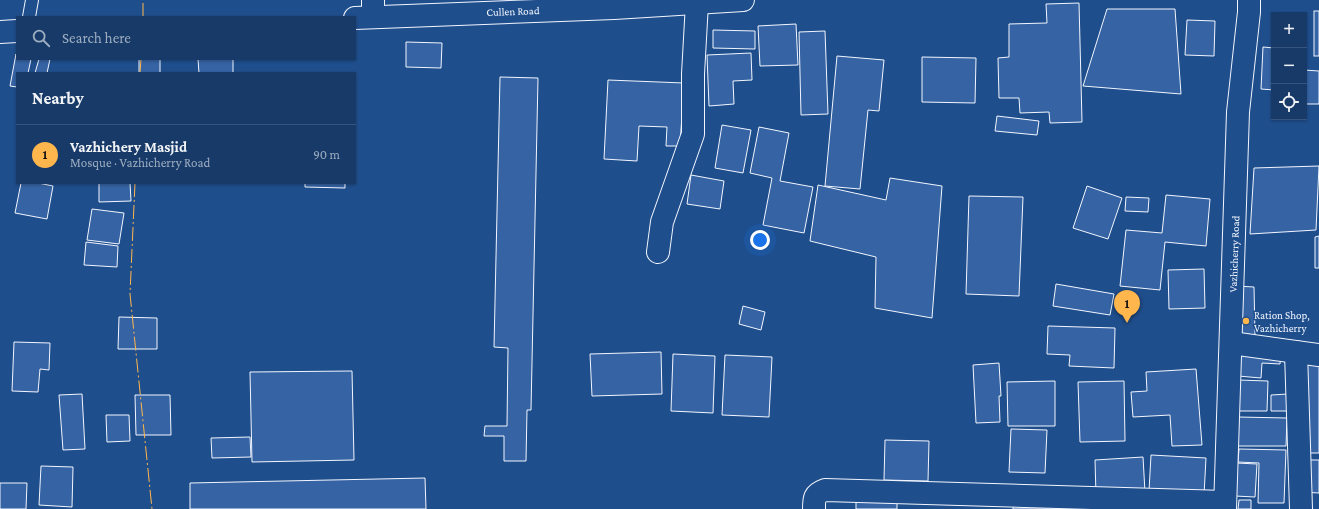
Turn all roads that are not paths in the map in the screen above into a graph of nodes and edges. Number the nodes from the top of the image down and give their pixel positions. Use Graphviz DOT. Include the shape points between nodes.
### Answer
graph roads {
  1 [pos="32,0"];
  2 [pos="743,0"];
  3 [pos="1249,0"];
  4 [pos="697,3"];
  5 [pos="367,11"];
  6 [pos="29,16"];
  7 [pos="16,31"];
  8 [pos="0,32"];
  9 [pos="658,252"];
  10 [pos="1231,343"];
  11 [pos="1296,352"];
  12 [pos="1319,355"];
  13 [pos="1225,505"];
  14 [pos="814,509"];
  15 [pos="1301,509"];
  1 -- 6 [label="lane"];
  2 -- 4 [label="street, Cullen Road"];
  3 -- 10 [label="street, Vazhicherry Road" via="1238,112"];
  4 -- 5 [label="street, Cullen Road" via="614,8"];
  4 -- 9 [label="street" via="693,134 662,222"];
  7 -- 8 [label="street"];
  10 -- 11 [label="street"];
  10 -- 13 [label="street, Vazhicherry Road"];
  11 -- 12 [label="street"];
  11 -- 15 [label="street"];
  13 -- 14 [label="street" via="825,490 818,492 814,499"];
}
